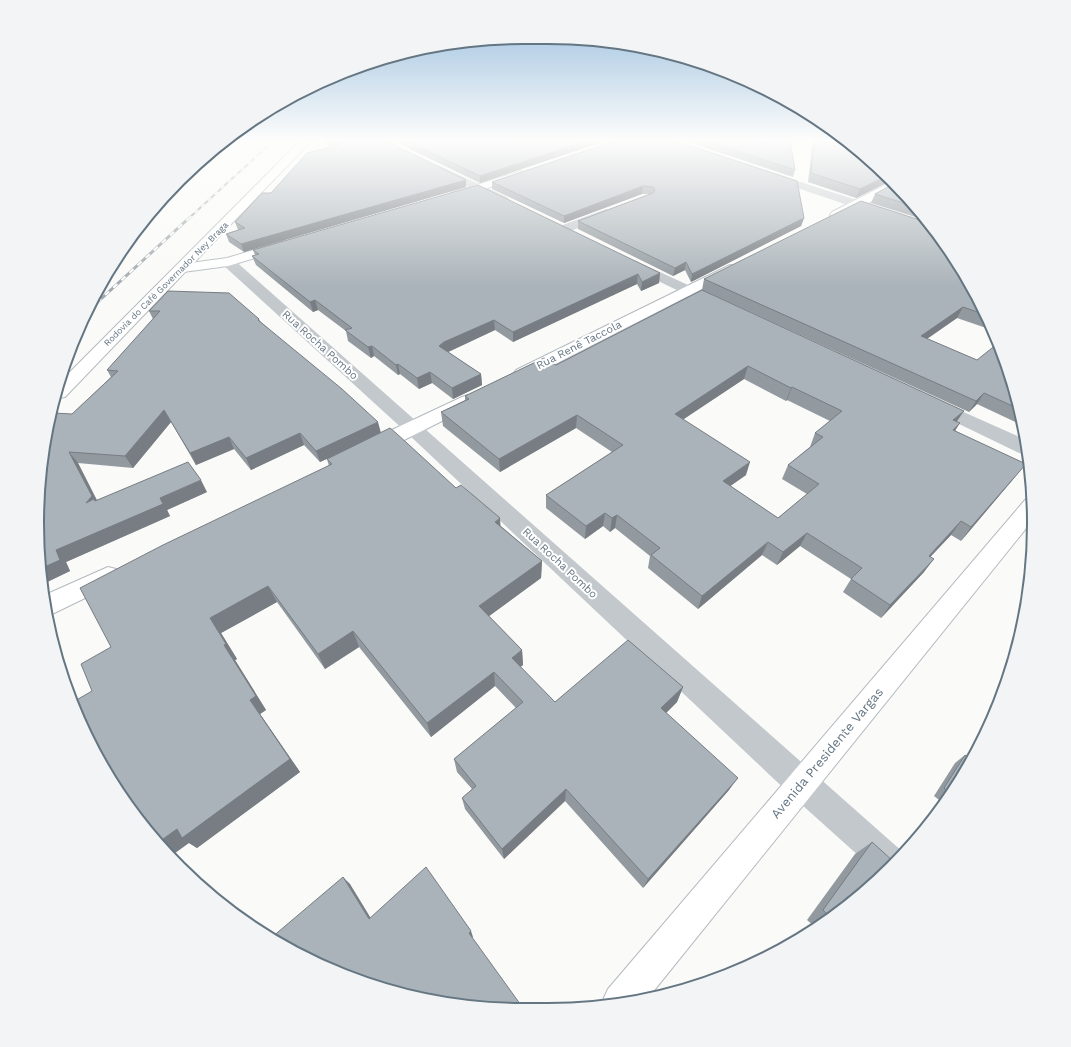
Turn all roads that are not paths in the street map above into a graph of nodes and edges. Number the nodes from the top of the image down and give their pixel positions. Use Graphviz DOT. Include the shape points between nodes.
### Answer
graph roads {
  1 [pos="260,189"];
  2 [pos="477,189"];
  3 [pos="482,189"];
  4 [pos="812,189"];
  5 [pos="886,189"];
  6 [pos="442,199"];
  7 [pos="857,204"];
  8 [pos="515,205"];
  9 [pos="620,208"];
  10 [pos="893,216"];
  11 [pos="550,222"];
  12 [pos="822,222"];
  13 [pos="564,229"];
  14 [pos="578,236"];
  15 [pos="296,242"];
  16 [pos="619,256"];
  17 [pos="228,262"];
  18 [pos="744,262"];
  19 [pos="183,268"];
  20 [pos="688,290"];
  21 [pos="724,307"];
  22 [pos="505,382"];
  23 [pos="63,389"];
  24 [pos="484,392"];
  25 [pos="918,398"];
  26 [pos="413,428"];
  27 [pos="1020,445"];
  28 [pos="356,456"];
  29 [pos="1027,512"];
  30 [pos="126,568"];
  31 [pos="51,604"];
  32 [pos="802,784"];
  33 [pos="889,861"];
  34 [pos="626,996"];
  1 -- 19 [label="main road, Rodovia do Café Governador Ney Braga"];
  2 -- 6 [label="main road"];
  3 -- 8 [label="street"];
  4 -- 7 [label="street"];
  5 -- 7 [label="main road"];
  7 -- 10 [label="street"];
  7 -- 12 [label="main road"];
  9 -- 13 [label="street"];
  11 -- 13 [label="street"];
  13 -- 14 [label="street"];
  15 -- 17 [label="main road"];
  16 -- 20 [label="street"];
  17 -- 19 [label="main road"];
  17 -- 26 [label="street, Rua Rocha Pombo"];
  18 -- 20 [label="main road, Rua Renê Taccola"];
  19 -- 23 [label="main road, Rodovia do Café Governador Ney Braga"];
  20 -- 21 [label="street"];
  20 -- 22 [label="main road, Rua Renê Taccola"];
  24 -- 26 [label="main road"];
  25 -- 27 [label="street"];
  26 -- 28 [label="main road"];
  26 -- 32 [label="street, Rua Rocha Pombo"];
  29 -- 32 [label="main road, Avenida Presidente Vargas"];
  30 -- 31 [label="main road"];
  32 -- 33 [label="street, Rua Rocha Pombo"];
  32 -- 34 [label="main road, Avenida Presidente Vargas"];
}
